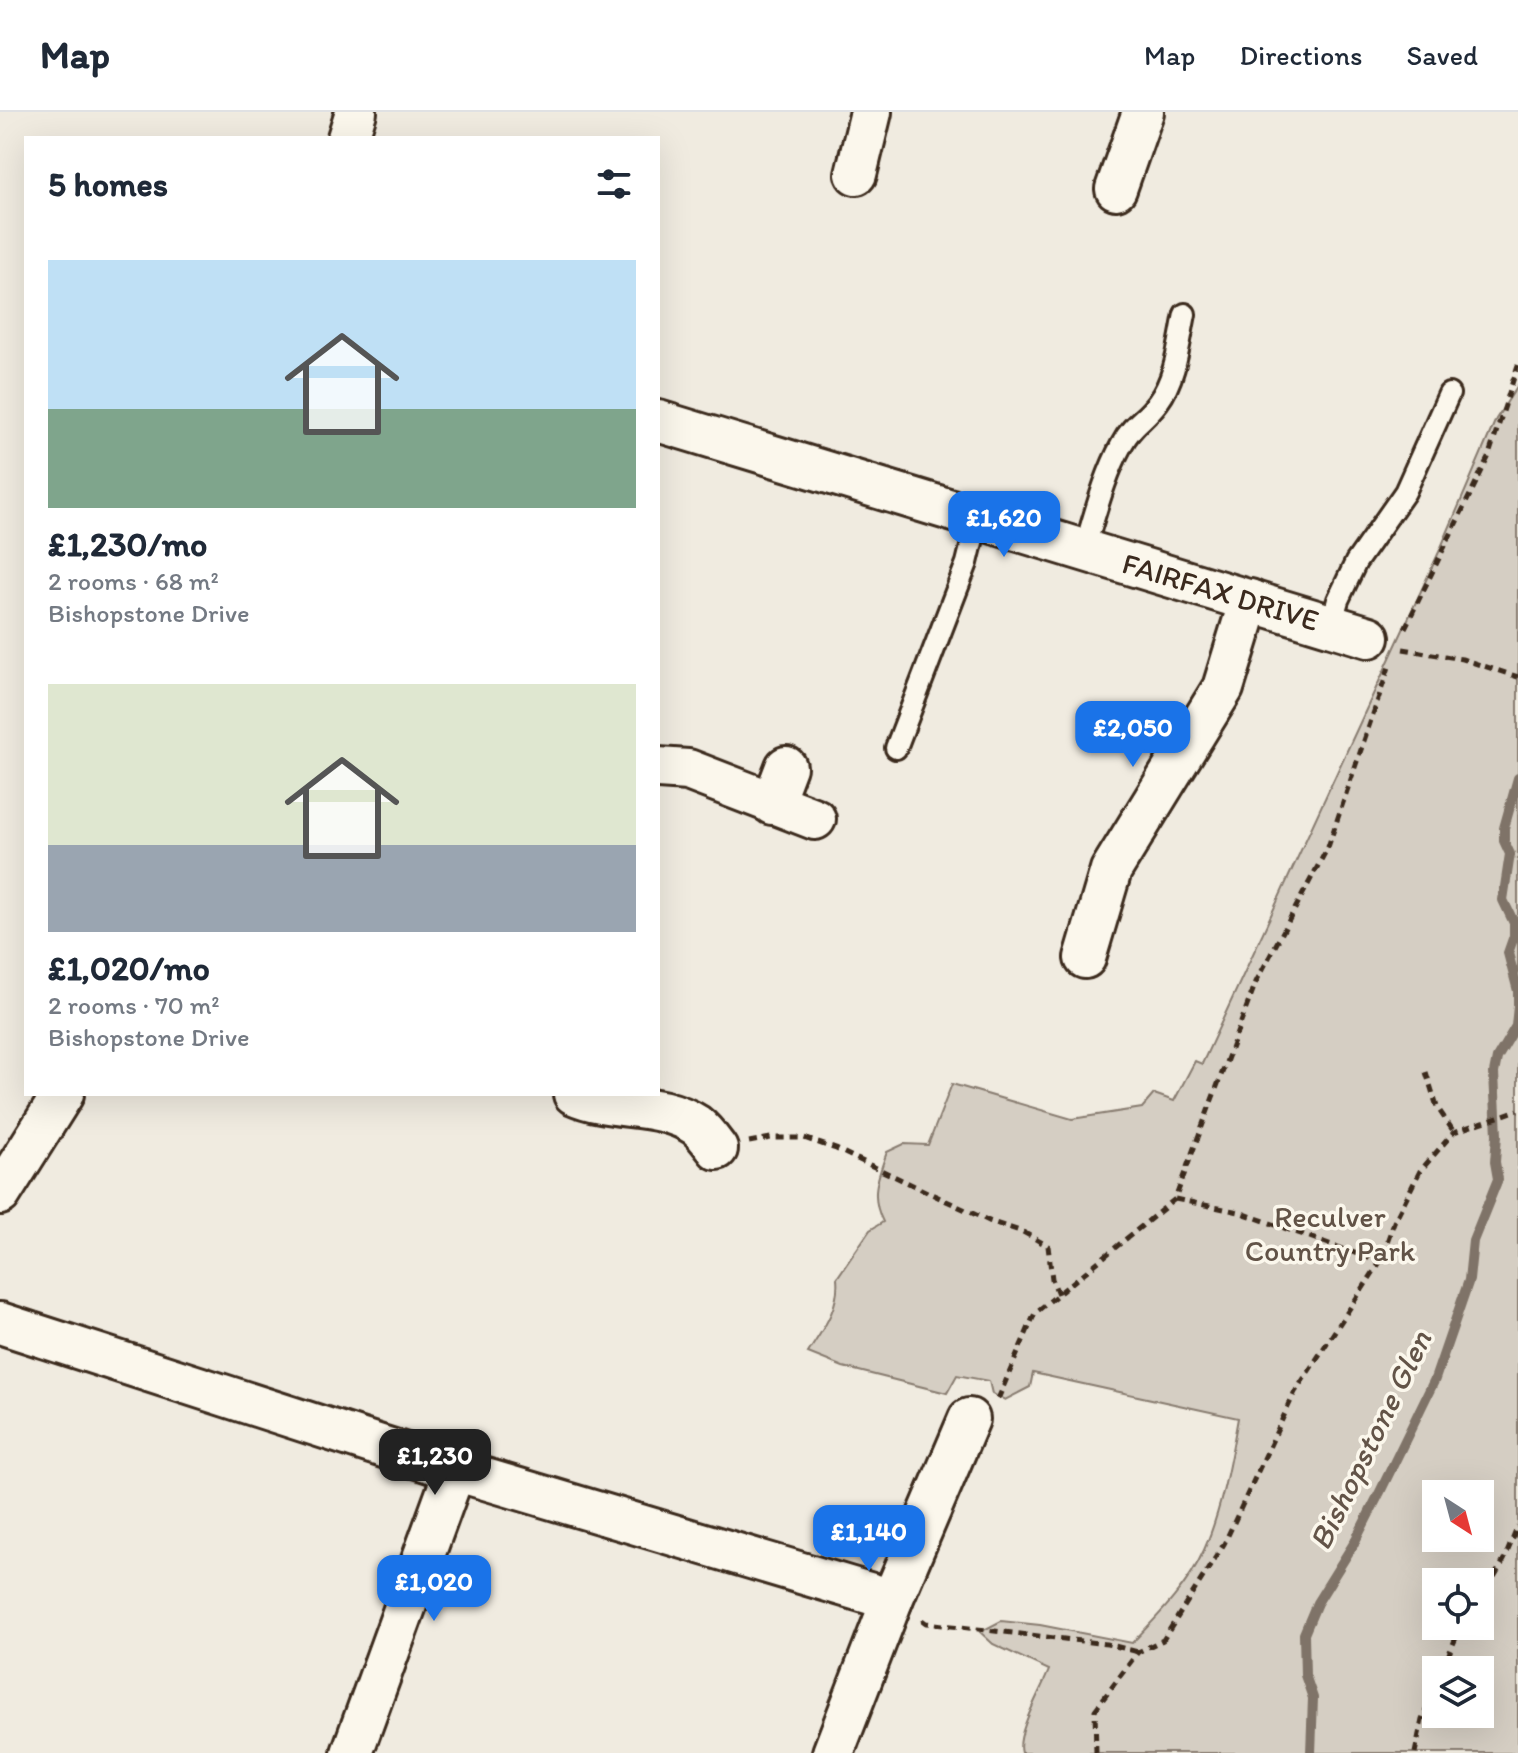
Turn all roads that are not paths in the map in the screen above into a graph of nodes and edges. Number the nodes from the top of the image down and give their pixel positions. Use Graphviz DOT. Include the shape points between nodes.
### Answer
graph roads {
  1 [pos="356,112"];
  2 [pos="871,112"];
  3 [pos="1143,112"];
  4 [pos="349,136"];
  5 [pos="856,174"];
  6 [pos="1116,189"];
  7 [pos="1185,314"];
  8 [pos="1449,394"];
  9 [pos="660,422"];
  10 [pos="978,518"];
  11 [pos="1084,550"];
  12 [pos="1250,600"];
  13 [pos="1331,625"];
  14 [pos="1389,645"];
  15 [pos="896,748"];
  16 [pos="786,767"];
  17 [pos="660,768"];
  18 [pos="772,804"];
  19 [pos="815,819"];
  20 [pos="1085,958"];
  21 [pos="62,1096"];
  22 [pos="580,1096"];
  23 [pos="717,1149"];
  24 [pos="0,1194"];
  25 [pos="0,1323"];
  26 [pos="969,1419"];
  27 [pos="455,1470"];
  28 [pos="892,1600"];
  29 [pos="352,1753"];
  30 [pos="833,1753"];
  1 -- 4 [label="street"];
  2 -- 5 [label="street"];
  3 -- 6 [label="street"];
  7 -- 11 [label="lane" via="1169,382 1158,402 1131,426 1119,449"];
  8 -- 13 [label="lane" via="1405,492 1356,562"];
  9 -- 10 [label="street, FAIRFAX DRIVE"];
  10 -- 11 [label="street, FAIRFAX DRIVE"];
  10 -- 15 [label="lane" via="967,563"];
  11 -- 12 [label="street, FAIRFAX DRIVE"];
  12 -- 13 [label="street, FAIRFAX DRIVE"];
  12 -- 20 [label="street" via="1223,688 1111,870"];
  13 -- 14 [label="street, FAIRFAX DRIVE"];
  16 -- 18 [label="street"];
  17 -- 18 [label="street" via="688,770"];
  18 -- 19 [label="street"];
  21 -- 24 [label="street"];
  22 -- 23 [label="street" via="668,1112 697,1126"];
  25 -- 27 [label="street"];
  26 -- 28 [label="street"];
  27 -- 28 [label="street"];
  27 -- 29 [label="street"];
  28 -- 30 [label="street"];
}
